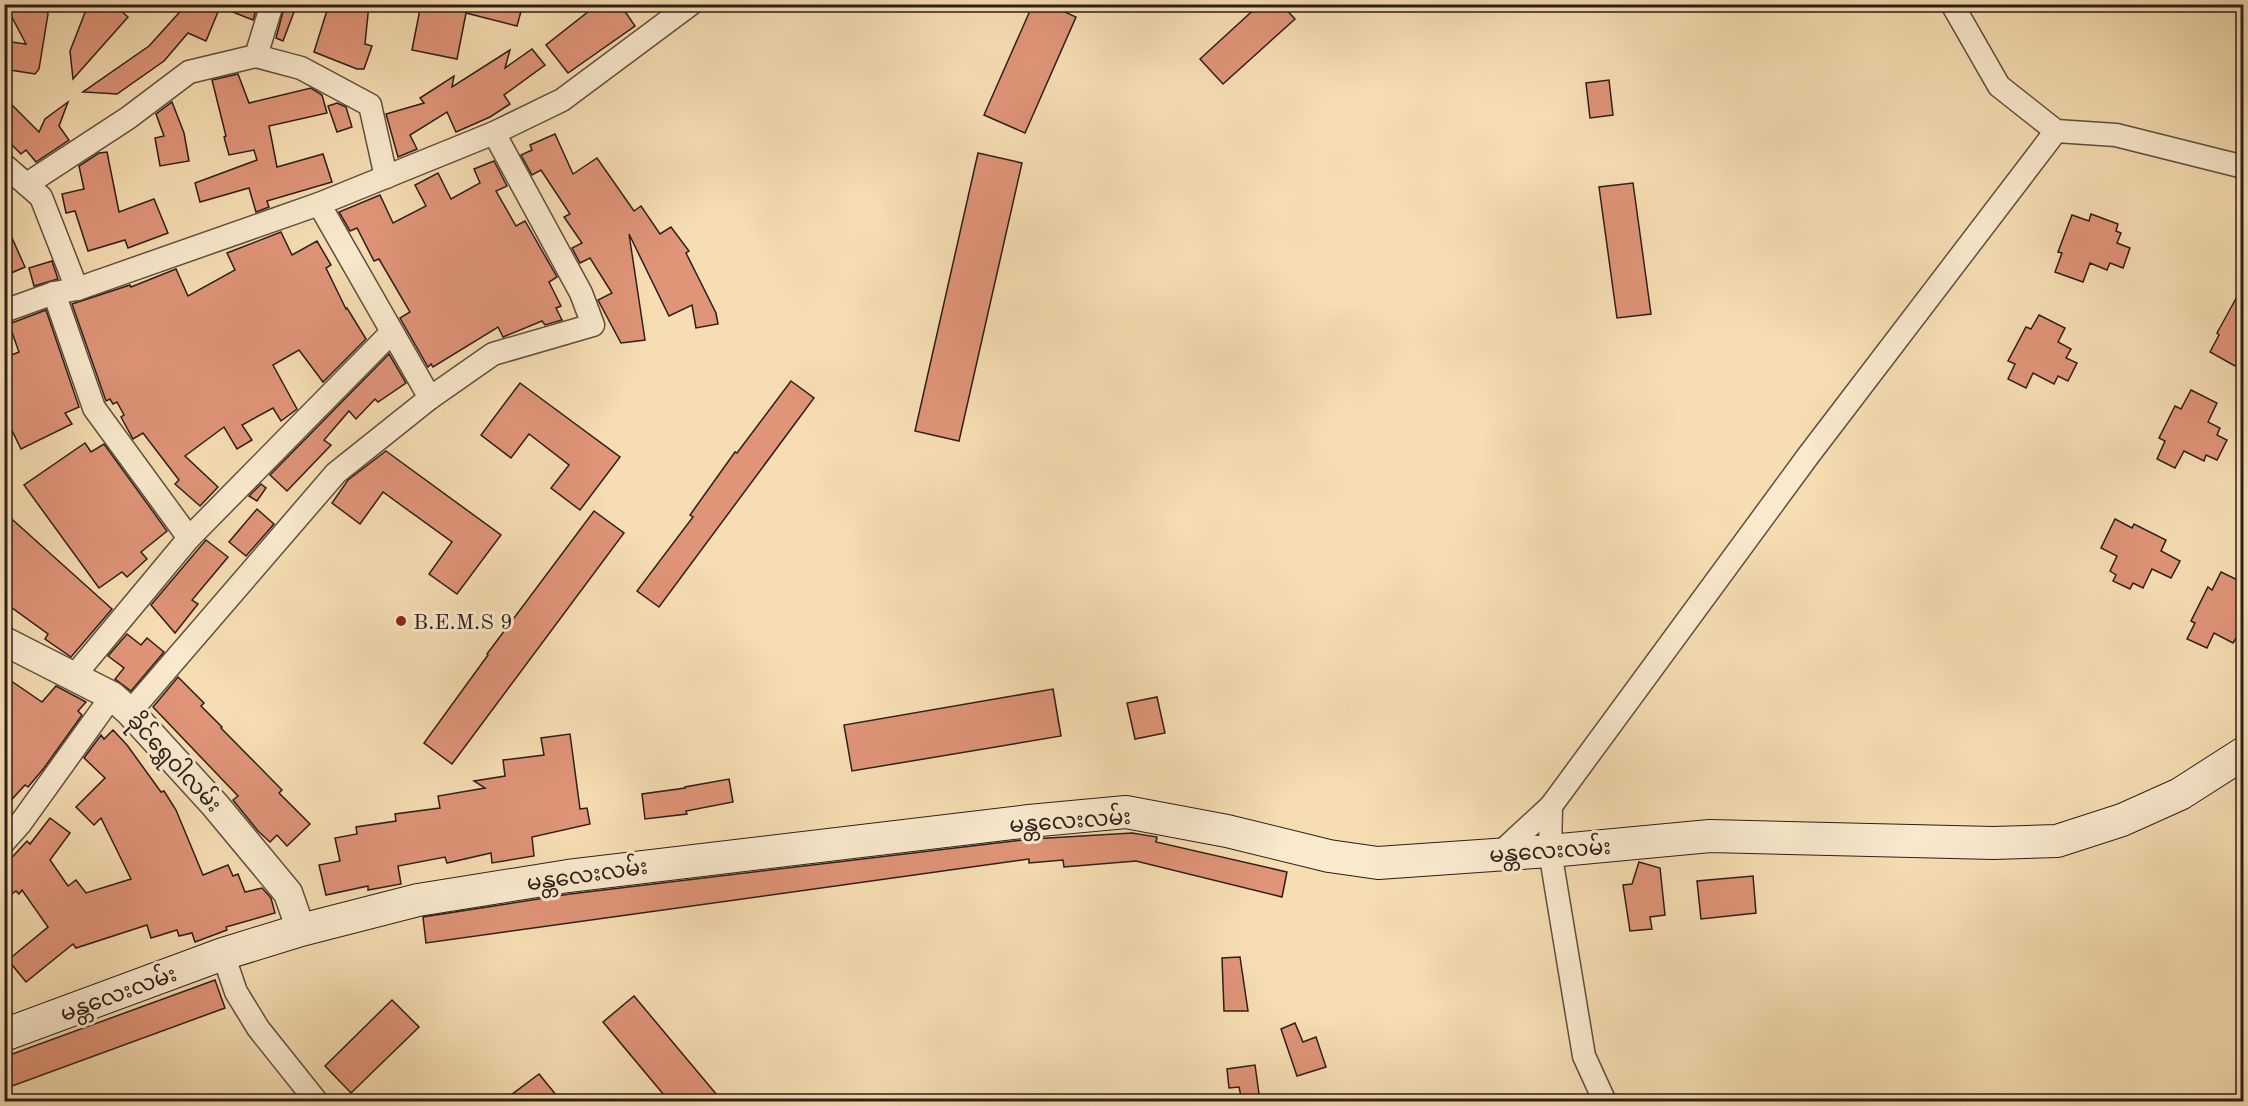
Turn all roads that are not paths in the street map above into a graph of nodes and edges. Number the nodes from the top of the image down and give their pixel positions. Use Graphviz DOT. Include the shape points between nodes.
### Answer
graph roads {
  1 [pos="272,4"];
  2 [pos="691,4"];
  3 [pos="1952,4"];
  4 [pos="256,56"];
  5 [pos="2056,131"];
  6 [pos="494,133"];
  7 [pos="4,165"];
  8 [pos="2244,167"];
  9 [pos="386,177"];
  10 [pos="27,184"];
  11 [pos="319,204"];
  12 [pos="77,288"];
  13 [pos="54,293"];
  14 [pos="4,311"];
  15 [pos="393,332"];
  16 [pos="430,398"];
  17 [pos="189,538"];
  18 [pos="4,641"];
  19 [pos="74,676"];
  20 [pos="121,704"];
  21 [pos="2244,753"];
  22 [pos="1551,806"];
  23 [pos="4,842"];
  24 [pos="1550,851"];
  25 [pos="1499,854"];
  26 [pos="300,930"];
  27 [pos="223,954"];
  28 [pos="4,1035"];
  29 [pos="317,1101"];
  30 [pos="1605,1101"];
  1 -- 4 [label="street"];
  2 -- 6 [label="street" via="562,100"];
  3 -- 5 [label="street" via="1999,86"];
  4 -- 9 [label="street" via="301,68 370,105"];
  4 -- 10 [label="street" via="189,72 128,118"];
  5 -- 8 [label="street" via="2116,135"];
  5 -- 22 [label="street" via="1808,456"];
  6 -- 9 [label="street"];
  6 -- 16 [label="street" via="581,293 593,325 493,354"];
  7 -- 10 [label="street"];
  9 -- 11 [label="street"];
  10 -- 12 [label="street" via="41,197"];
  11 -- 12 [label="street"];
  11 -- 15 [label="street"];
  12 -- 13 [label="street"];
  13 -- 14 [label="street"];
  13 -- 17 [label="street" via="94,408"];
  15 -- 16 [label="street"];
  15 -- 17 [label="street"];
  16 -- 20 [label="street" via="336,473"];
  17 -- 19 [label="street"];
  18 -- 19 [label="street, ခိုင်ရွှေဝါလမ်း"];
  19 -- 20 [label="street, ခိုင်ရွှေဝါလမ်း"];
  20 -- 23 [label="street"];
  20 -- 26 [label="street, ခိုင်ရွှေဝါလမ်း" via="215,805 288,893"];
  21 -- 24 [label="main road, မန္တလေးလမ်း" via="2180,794 2122,820 2057,841 1710,836"];
  22 -- 24 [label="street"];
  22 -- 25 [label="street"];
  24 -- 25 [label="main road, မန္တလေးလမ်း"];
  24 -- 30 [label="street" via="1584,1056"];
  25 -- 26 [label="main road, မန္တလေးလမ်း" via="1378,863 1126,813 1029,820 567,876 418,900"];
  26 -- 27 [label="main road, မန္တလေးလမ်း"];
  27 -- 28 [label="main road, မန္တလေးလမ်း"];
  27 -- 29 [label="street" via="236,992 258,1028"];
}
